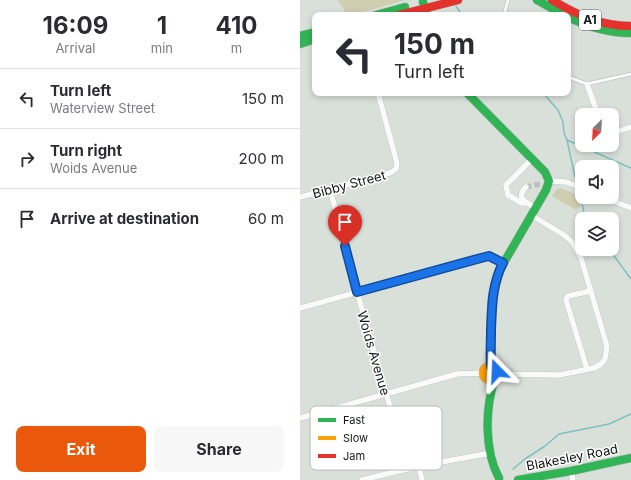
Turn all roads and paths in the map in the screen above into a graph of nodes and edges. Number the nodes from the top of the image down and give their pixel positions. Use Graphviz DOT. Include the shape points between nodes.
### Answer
graph roads {
  1 [pos="432,0"];
  2 [pos="458,0"];
  3 [pos="508,0"];
  4 [pos="537,0"];
  5 [pos="552,0"];
  6 [pos="425,6"];
  7 [pos="392,12"];
  8 [pos="408,12"];
  9 [pos="505,12"];
  10 [pos="559,12"];
  11 [pos="571,19"];
  12 [pos="631,26"];
  13 [pos="312,33"];
  14 [pos="631,33"];
  15 [pos="300,36"];
  16 [pos="312,40"];
  17 [pos="300,44"];
  18 [pos="631,74"];
  19 [pos="571,78"];
  20 [pos="587,84"];
  21 [pos="379,96"];
  22 [pos="470,96"];
  23 [pos="596,108"];
  24 [pos="631,127"];
  25 [pos="619,131"];
  26 [pos="532,159"];
  27 [pos="546,184"];
  28 [pos="575,185"];
  29 [pos="526,187"];
  30 [pos="330,189"];
  31 [pos="300,197"];
  32 [pos="527,203"];
  33 [pos="619,203"];
  34 [pos="535,208"];
  35 [pos="631,208"];
  36 [pos="531,215"];
  37 [pos="503,263"];
  38 [pos="591,291"];
  39 [pos="357,292"];
  40 [pos="300,308"];
  41 [pos="491,366"];
  42 [pos="587,369"];
  43 [pos="485,376"];
  44 [pos="496,376"];
  45 [pos="386,394"];
  46 [pos="490,398"];
  47 [pos="343,406"];
  48 [pos="389,406"];
  49 [pos="310,415"];
  50 [pos="300,418"];
  51 [pos="491,453"];
  52 [pos="631,458"];
  53 [pos="442,462"];
  54 [pos="408,470"];
  55 [pos="421,470"];
  56 [pos="571,471"];
  57 [pos="500,479"];
  58 [pos="362,480"];
  59 [pos="422,480"];
  60 [pos="518,480"];
  61 [pos="573,480"];
  1 -- 6 [label="main road"];
  2 -- 6 [label="main road"];
  3 -- 9 [label="lane"];
  4 -- 10 [label="main road, A1"];
  5 -- 12 [label="main road, A1" via="593,21 614,26"];
  6 -- 7 [label="main road"];
  6 -- 8 [label="main road"];
  11 -- 14 [label="main road, A1" via="600,31"];
  13 -- 15 [label="main road"];
  16 -- 17 [label="main road"];
  18 -- 20 [label="lane"];
  19 -- 20 [label="lane"];
  20 -- 23 [label="street"];
  21 -- 30 [label="street, Bibby Street" via="397,169"];
  22 -- 26 [label="main road"];
  24 -- 25 [label="street"];
  26 -- 27 [label="main road" via="545,172"];
  26 -- 32 [label="street" via="506,185 508,195"];
  27 -- 28 [label="street" via="566,182"];
  27 -- 34 [label="main road"];
  29 -- 32 [label="street" via="521,197"];
  30 -- 31 [label="street, Bibby Street"];
  30 -- 39 [label="street, Woids Avenue"];
  32 -- 34 [label="street"];
  33 -- 35 [label="street"];
  34 -- 36 [label="main road"];
  36 -- 37 [label="main road"];
  36 -- 38 [label="street" via="572,242 581,258"];
  37 -- 39 [label="street" via="489,256"];
  37 -- 41 [label="main road" via="494,285 492,299"];
  38 -- 42 [label="street" via="607,351 601,364"];
  38 -- 42 [label="street" via="568,296 566,300"];
  39 -- 40 [label="street"];
  39 -- 45 [label="street, Woids Avenue"];
  41 -- 43 [label="main road" via="486,368"];
  41 -- 44 [label="main road" via="496,369"];
  42 -- 44 [label="street" via="559,375"];
  43 -- 44 [label="main road" via="490,380"];
  43 -- 45 [label="street" via="457,374"];
  43 -- 46 [label="main road"];
  44 -- 46 [label="main road"];
  45 -- 47 [label="street"];
  45 -- 48 [label="street, Woids Avenue"];
  46 -- 51 [label="main road" via="488,432"];
  49 -- 50 [label="street"];
  51 -- 53 [label="street"];
  51 -- 57 [label="main road" via="496,474"];
  52 -- 56 [label="main road, Blakesley Road"];
  54 -- 58 [label="street"];
  55 -- 59 [label="street"];
  56 -- 60 [label="main road, Blakesley Road"];
  56 -- 61 [label="street"];
}
